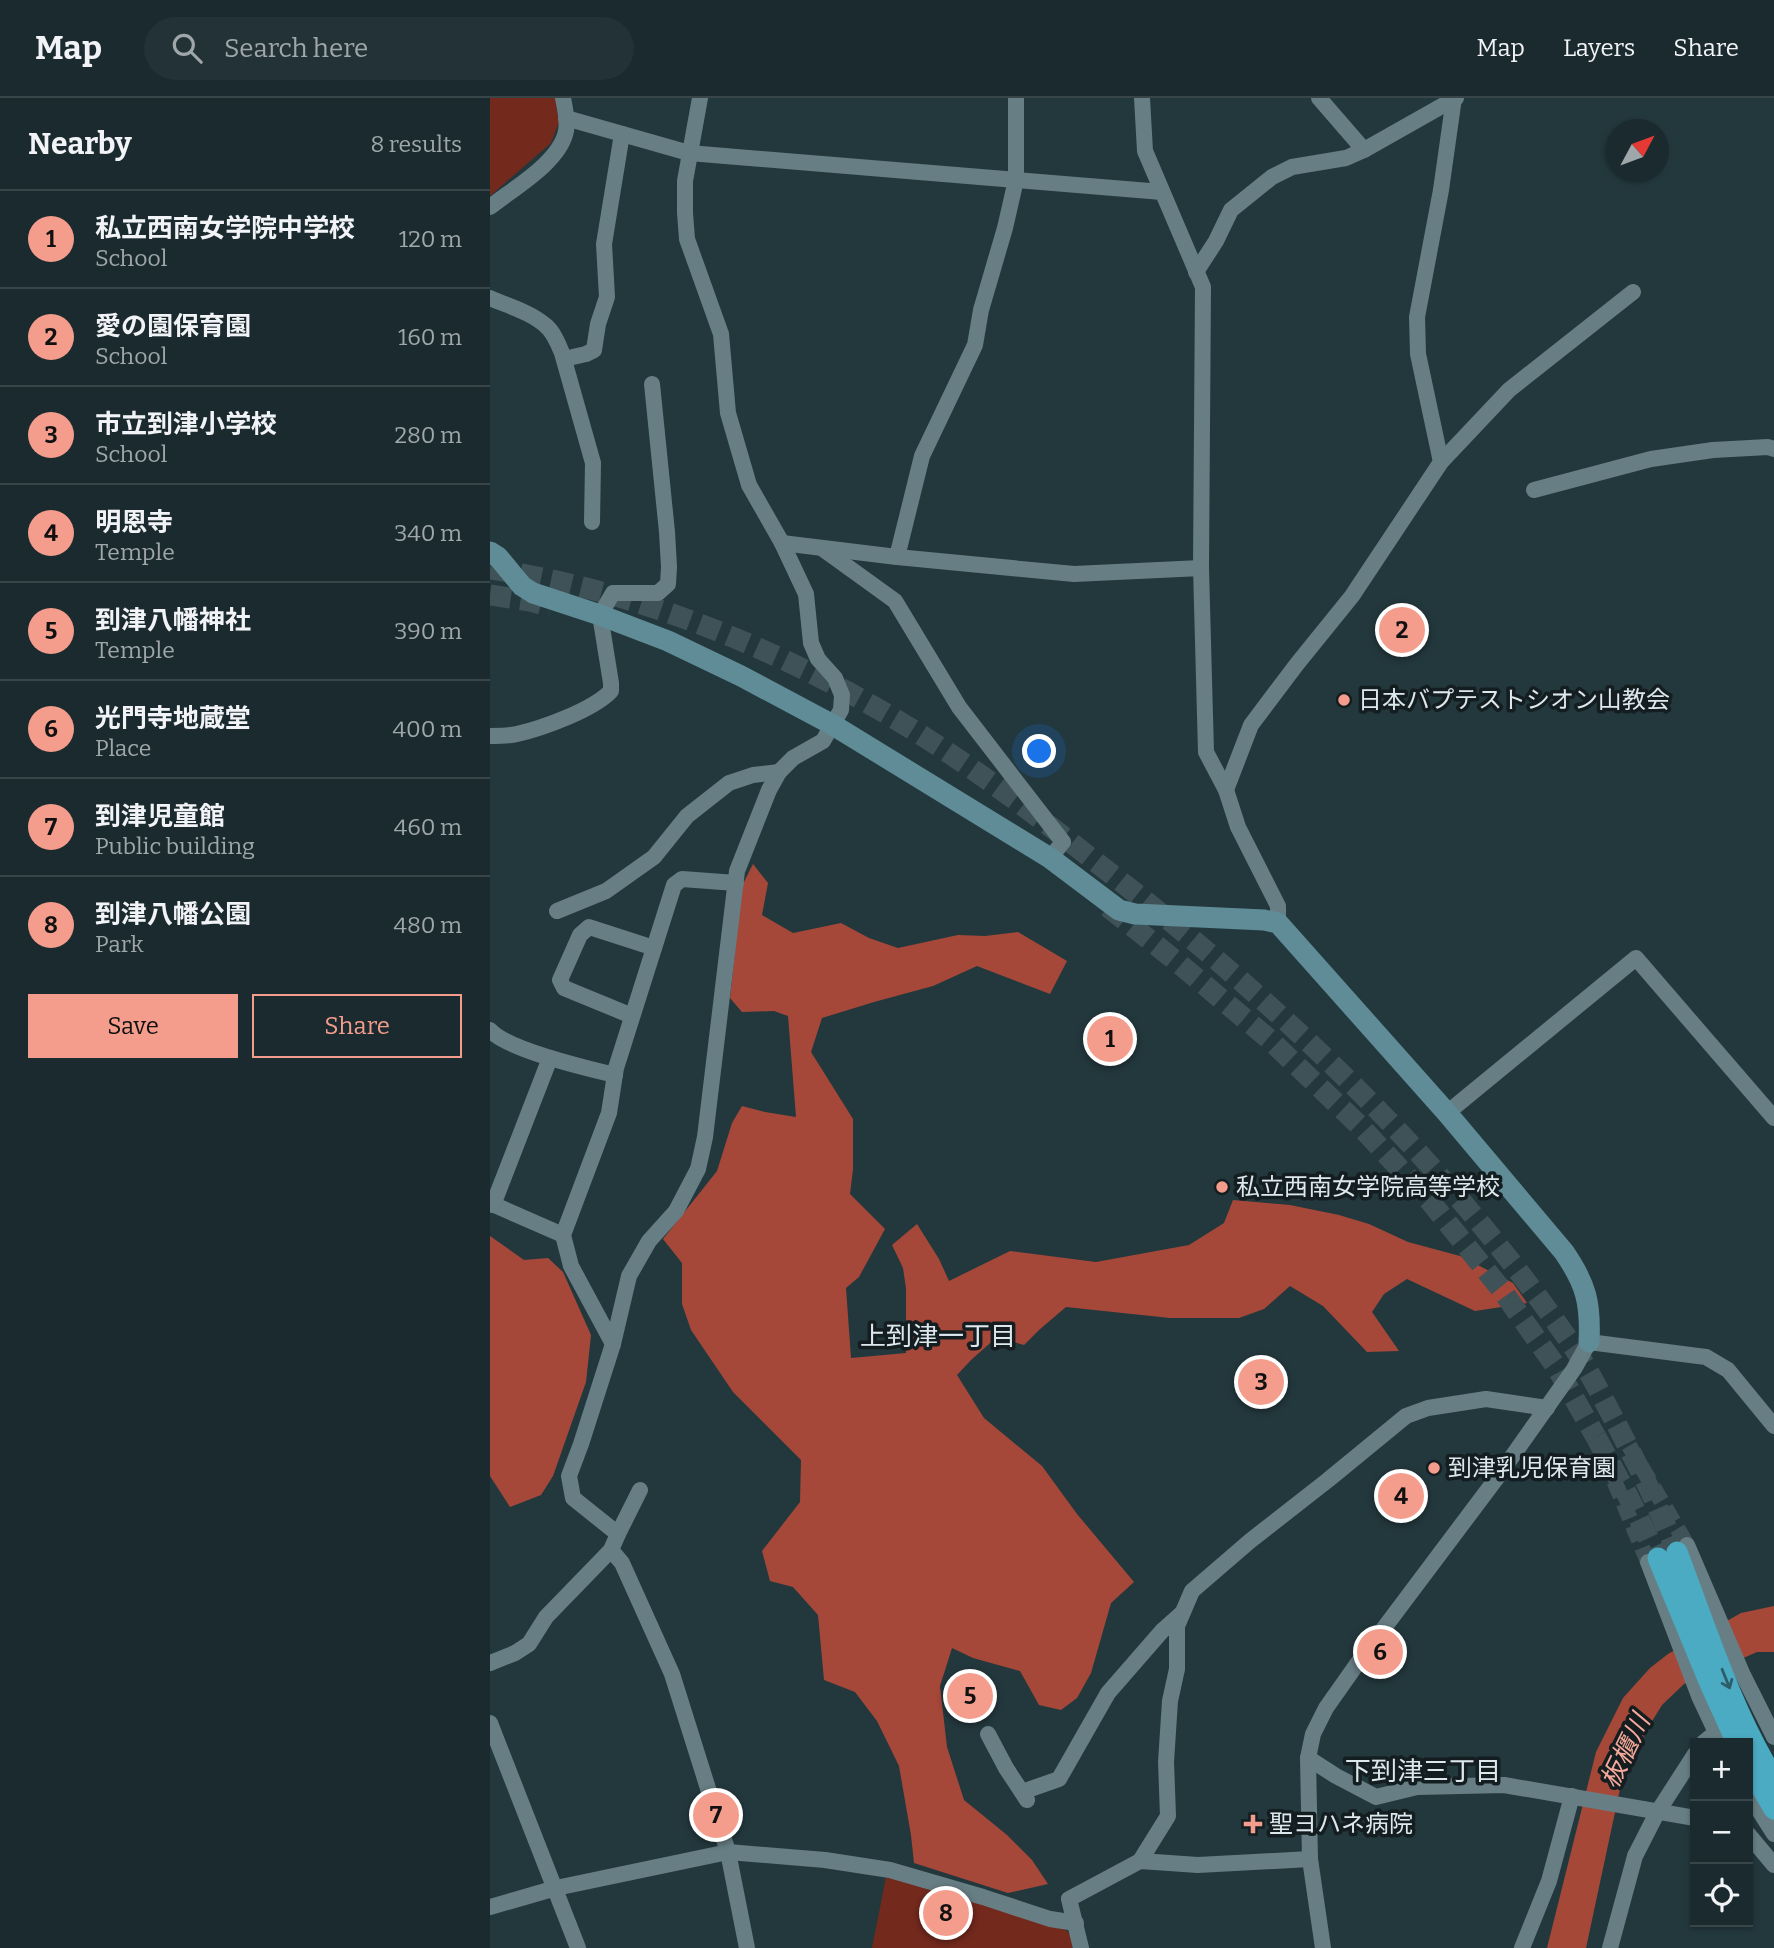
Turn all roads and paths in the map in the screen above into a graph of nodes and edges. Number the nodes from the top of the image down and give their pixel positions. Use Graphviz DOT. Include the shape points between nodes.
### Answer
graph roads {
  1 [pos="563,98"];
  2 [pos="700,98"];
  3 [pos="1016,98"];
  4 [pos="1142,98"];
  5 [pos="1319,98"];
  6 [pos="1455,98"];
  7 [pos="566,118"];
  8 [pos="622,134"];
  9 [pos="1364,150"];
  10 [pos="689,153"];
  11 [pos="1016,180"];
  12 [pos="1162,192"];
  13 [pos="490,207"];
  14 [pos="1196,272"];
  15 [pos="1633,292"];
  16 [pos="490,298"];
  17 [pos="565,359"];
  18 [pos="652,384"];
  19 [pos="1774,449"];
  20 [pos="1441,462"];
  21 [pos="1534,490"];
  22 [pos="592,522"];
  23 [pos="782,542"];
  24 [pos="820,547"];
  25 [pos="490,552"];
  26 [pos="897,558"];
  27 [pos="1201,568"];
  28 [pos="600,615"];
  29 [pos="833,724"];
  30 [pos="490,736"];
  31 [pos="779,772"];
  32 [pos="1226,790"];
  33 [pos="1050,858"];
  34 [pos="736,883"];
  35 [pos="556,911"];
  36 [pos="1278,923"];
  37 [pos="654,948"];
  38 [pos="632,1016"];
  39 [pos="490,1030"];
  40 [pos="550,1058"];
  41 [pos="615,1075"];
  42 [pos="1447,1113"];
  43 [pos="1774,1118"];
  44 [pos="491,1204"];
  45 [pos="563,1235"];
  46 [pos="1589,1342"];
  47 [pos="613,1344"];
  48 [pos="1547,1408"];
  49 [pos="1774,1426"];
  50 [pos="639,1490"];
  51 [pos="618,1534"];
  52 [pos="611,1550"];
  53 [pos="1667,1554"];
  54 [pos="1183,1612"];
  55 [pos="1693,1618"];
  56 [pos="490,1663"];
  57 [pos="1774,1705"];
  58 [pos="490,1723"];
  59 [pos="988,1734"];
  60 [pos="1774,1737"];
  61 [pos="1709,1738"];
  62 [pos="1719,1738"];
  63 [pos="1735,1738"];
  64 [pos="1308,1758"];
  65 [pos="1690,1762"];
  66 [pos="1753,1773"];
  67 [pos="1774,1779"];
  68 [pos="1572,1796"];
  69 [pos="1753,1801"];
  70 [pos="1774,1809"];
  71 [pos="1657,1813"];
  72 [pos="1690,1817"];
  73 [pos="1774,1834"];
  74 [pos="1753,1840"];
  75 [pos="728,1852"];
  76 [pos="1310,1859"];
  77 [pos="1140,1861"];
  78 [pos="1774,1865"];
  79 [pos="556,1888"];
  80 [pos="490,1907"];
  81 [pos="1076,1923"];
  82 [pos="578,1948"];
  83 [pos="747,1948"];
  84 [pos="1081,1948"];
  85 [pos="1323,1948"];
  86 [pos="1522,1948"];
  87 [pos="1610,1948"];
  1 -- 7 [label="street"];
  2 -- 10 [label="street"];
  3 -- 11 [label="street"];
  4 -- 12 [label="street" via="1146,151"];
  5 -- 9 [label="street"];
  6 -- 9 [label="street"];
  6 -- 20 [label="street" via="1416,317 1418,354"];
  7 -- 8 [label="street"];
  7 -- 13 [label="street" via="565,133 549,161"];
  8 -- 10 [label="street"];
  8 -- 17 [label="street" via="604,244 607,297 594,350"];
  9 -- 14 [label="street" via="1346,158 1292,167 1272,177 1231,210"];
  10 -- 11 [label="street"];
  10 -- 23 [label="street" via="687,239 721,334 728,413 749,485"];
  11 -- 12 [label="street"];
  11 -- 26 [label="street" via="975,345 922,456"];
  12 -- 14 [label="street"];
  14 -- 27 [label="street" via="1203,287"];
  15 -- 20 [label="street" via="1509,390"];
  16 -- 17 [label="street" via="545,325"];
  17 -- 22 [label="street" via="593,463"];
  18 -- 28 [label="street" via="668,584 658,593 613,593"];
  19 -- 21 [label="street" via="1713,450 1651,459"];
  20 -- 32 [label="street" via="1352,596 1251,725"];
  23 -- 24 [label="street"];
  23 -- 29 [label="street" via="806,594 811,643 842,695"];
  24 -- 26 [label="street"];
  24 -- 33 [label="street" via="895,601 959,707 1063,842"];
  25 -- 28 [label="street" via="533,593"];
  26 -- 27 [label="street" via="1074,574"];
  27 -- 32 [label="street" via="1206,752"];
  28 -- 29 [label="street" via="668,641"];
  28 -- 30 [label="street" via="611,691 601,701 544,726 515,735"];
  29 -- 31 [label="street" via="823,741"];
  29 -- 33 [label="street"];
  31 -- 34 [label="street"];
  31 -- 35 [label="street" via="729,783 687,816 654,856 607,891"];
  32 -- 36 [label="street" via="1238,827 1278,906"];
  33 -- 36 [label="street" via="1119,910"];
  34 -- 37 [label="street" via="682,879 674,885"];
  34 -- 47 [label="street" via="698,1169 676,1211 649,1241 629,1276"];
  36 -- 42 [label="street"];
  37 -- 38 [label="street"];
  37 -- 38 [label="street" via="589,927 580,935 560,980 564,988"];
  38 -- 41 [label="street"];
  39 -- 40 [label="street" via="496,1037"];
  40 -- 41 [label="street"];
  40 -- 44 [label="street"];
  41 -- 45 [label="street" via="609,1113"];
  42 -- 43 [label="street" via="1636,958"];
  42 -- 46 [label="street" via="1578,1272 1587,1295"];
  44 -- 45 [label="street"];
  45 -- 47 [label="street" via="571,1266"];
  46 -- 48 [label="street"];
  46 -- 49 [label="street" via="1706,1357 1728,1370"];
  47 -- 51 [label="street" via="569,1476 573,1498"];
  48 -- 54 [label="street" via="1486,1399 1406,1416 1192,1591"];
  48 -- 64 [label="street" via="1326,1708"];
  50 -- 51 [label="street"];
  51 -- 52 [label="street"];
  52 -- 56 [label="street" via="546,1617 529,1644"];
  52 -- 75 [label="street" via="622,1563 673,1674"];
  53 -- 55 [label="highway"];
  53 -- 55 [label="street"];
  54 -- 59 [label="street" via="1108,1693 1059,1779 1024,1796"];
  54 -- 77 [label="street" via="1177,1626 1177,1669 1170,1701 1168,1816"];
  55 -- 60 [label="street" via="1742,1673"];
  55 -- 62 [label="street" via="1699,1696"];
  55 -- 63 [label="highway" via="1711,1686"];
  55 -- 67 [label="highway, one-way"];
  57 -- 61 [label="street" via="1731,1720"];
  58 -- 79 [label="street"];
  64 -- 68 [label="street" via="1376,1797 1416,1787 1504,1785"];
  64 -- 76 [label="street"];
  65 -- 71 [label="street"];
  66 -- 70 [label="highway"];
  68 -- 71 [label="street"];
  68 -- 86 [label="street" via="1549,1881"];
  69 -- 73 [label="street"];
  71 -- 72 [label="street"];
  71 -- 87 [label="street" via="1635,1856"];
  74 -- 78 [label="street"];
  75 -- 79 [label="street"];
  75 -- 81 [label="street" via="890,1870"];
  75 -- 83 [label="street"];
  76 -- 77 [label="street" via="1198,1865"];
  76 -- 85 [label="street"];
  77 -- 81 [label="street" via="1069,1899"];
  79 -- 80 [label="street"];
  79 -- 82 [label="street"];
  81 -- 84 [label="street"];
}
